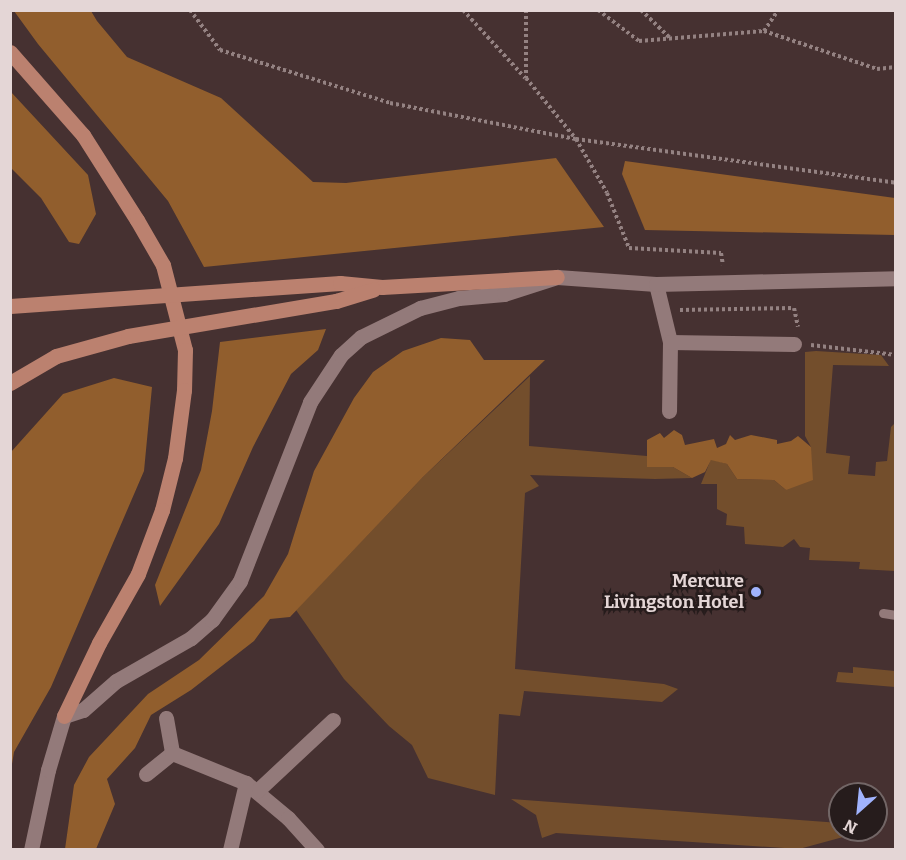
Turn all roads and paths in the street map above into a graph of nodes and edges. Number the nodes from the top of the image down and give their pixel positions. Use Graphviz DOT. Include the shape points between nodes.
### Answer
graph roads {
  1 [pos="190,10"];
  2 [pos="463,10"];
  3 [pos="526,10"];
  4 [pos="598,10"];
  5 [pos="641,10"];
  6 [pos="778,10"];
  7 [pos="764,31"];
  8 [pos="670,39"];
  9 [pos="10,52"];
  10 [pos="896,67"];
  11 [pos="526,78"];
  12 [pos="576,139"];
  13 [pos="896,183"];
  14 [pos="557,277"];
  15 [pos="896,278"];
  16 [pos="725,280"];
  17 [pos="656,284"];
  18 [pos="382,287"];
  19 [pos="10,306"];
  20 [pos="724,308"];
  21 [pos="670,342"];
  22 [pos="794,344"];
  23 [pos="10,383"];
  24 [pos="669,411"];
  25 [pos="883,613"];
  26 [pos="896,615"];
  27 [pos="64,716"];
  28 [pos="166,718"];
  29 [pos="333,720"];
  30 [pos="172,753"];
  31 [pos="146,774"];
  32 [pos="252,787"];
  33 [pos="31,849"];
  34 [pos="230,849"];
  35 [pos="317,849"];
  1 -- 12 [label="path" via="220,50 390,104"];
  2 -- 11 [label="path"];
  3 -- 11 [label="path"];
  4 -- 8 [label="path" via="639,41"];
  5 -- 8 [label="path"];
  6 -- 7 [label="path"];
  7 -- 8 [label="path"];
  7 -- 10 [label="path" via="877,69"];
  9 -- 27 [label="main road" via="83,135 163,265 185,350 176,458 162,510 138,574"];
  11 -- 12 [label="path"];
  12 -- 13 [label="path"];
  12 -- 16 [label="path" via="607,193 629,248 721,253"];
  14 -- 17 [label="street"];
  14 -- 18 [label="main road"];
  14 -- 27 [label="street" via="504,294 459,298 420,308 390,321 340,355 310,402 240,581 228,600 191,638 116,681 83,710"];
  15 -- 16 [label="street"];
  16 -- 17 [label="street"];
  16 -- 20 [label="path"];
  17 -- 21 [label="street"];
  18 -- 19 [label="main road" via="340,283"];
  18 -- 23 [label="main road" via="336,301 128,336 56,356"];
  21 -- 22 [label="street"];
  21 -- 24 [label="street"];
  25 -- 26 [label="lane"];
  27 -- 33 [label="street"];
  28 -- 30 [label="street"];
  29 -- 32 [label="street"];
  30 -- 31 [label="street"];
  30 -- 32 [label="street"];
  32 -- 34 [label="street"];
  32 -- 35 [label="street"];
}
